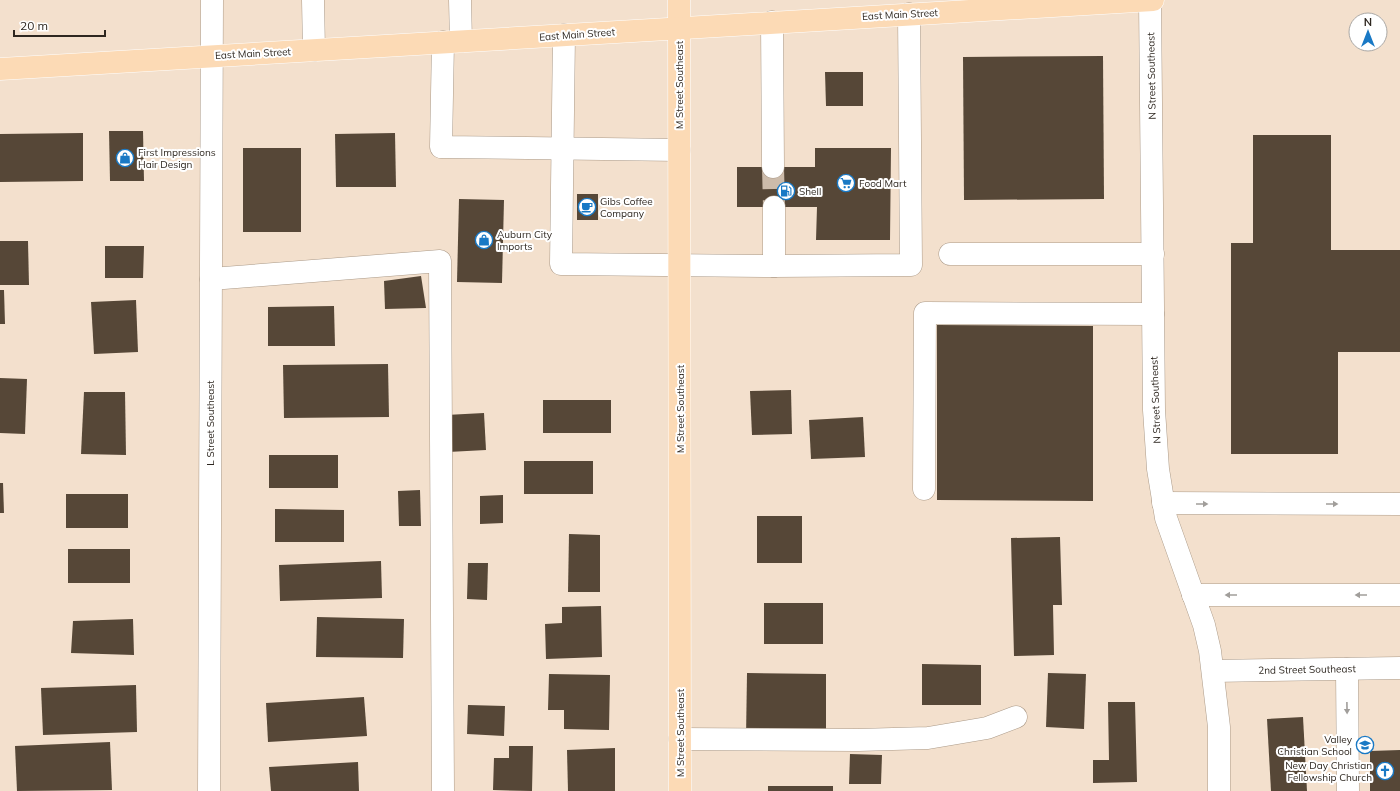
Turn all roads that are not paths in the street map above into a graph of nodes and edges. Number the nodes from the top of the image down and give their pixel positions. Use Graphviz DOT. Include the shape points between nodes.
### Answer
graph roads {
  1 [pos="212,0"];
  2 [pos="313,0"];
  3 [pos="460,0"];
  4 [pos="679,0"];
  5 [pos="1151,0"];
  6 [pos="909,14"];
  7 [pos="772,22"];
  8 [pos="678,28"];
  9 [pos="564,35"];
  10 [pos="452,42"];
  11 [pos="314,50"];
  12 [pos="211,56"];
  13 [pos="0,69"];
  14 [pos="562,148"];
  15 [pos="679,150"];
  16 [pos="773,167"];
  17 [pos="774,207"];
  18 [pos="950,254"];
  19 [pos="1153,254"];
  20 [pos="679,266"];
  21 [pos="774,266"];
  22 [pos="211,279"];
  23 [pos="1153,314"];
  24 [pos="924,489"];
  25 [pos="1163,503"];
  26 [pos="1400,504"];
  27 [pos="1192,595"];
  28 [pos="1400,595"];
  29 [pos="1400,668"];
  30 [pos="1347,669"];
  31 [pos="1213,670"];
  32 [pos="1016,717"];
  33 [pos="680,739"];
  34 [pos="209,791"];
  35 [pos="443,791"];
  36 [pos="680,791"];
  37 [pos="1219,791"];
  38 [pos="1348,791"];
  1 -- 12 [label="street, L Street Southeast"];
  2 -- 11 [label="street"];
  3 -- 10 [label="street"];
  4 -- 8 [label="main road, M Street Southeast"];
  5 -- 6 [label="main road, East Main Street"];
  5 -- 19 [label="street, N Street Southeast"];
  6 -- 7 [label="main road, East Main Street"];
  6 -- 21 [label="street" via="911,265"];
  7 -- 8 [label="main road, East Main Street"];
  7 -- 16 [label="street"];
  8 -- 9 [label="main road, East Main Street"];
  8 -- 15 [label="main road, M Street Southeast"];
  9 -- 10 [label="main road, East Main Street"];
  9 -- 14 [label="street"];
  10 -- 11 [label="main road, East Main Street"];
  10 -- 14 [label="street" via="441,146"];
  11 -- 12 [label="main road, East Main Street"];
  12 -- 13 [label="main road, East Main Street"];
  12 -- 22 [label="street, L Street Southeast"];
  14 -- 15 [label="street"];
  14 -- 20 [label="street" via="561,264"];
  15 -- 20 [label="main road, M Street Southeast"];
  17 -- 21 [label="street"];
  18 -- 19 [label="street"];
  19 -- 23 [label="street, N Street Southeast"];
  20 -- 21 [label="street"];
  20 -- 33 [label="main road, M Street Southeast"];
  22 -- 34 [label="street, L Street Southeast"];
  22 -- 35 [label="street" via="440,261"];
  23 -- 24 [label="street" via="925,313"];
  23 -- 25 [label="street, N Street Southeast" via="1154,410"];
  25 -- 26 [label="street, one-way"];
  25 -- 27 [label="street, N Street Southeast"];
  28 -- 27 [label="street, one-way"];
  27 -- 31 [label="street, N Street Southeast" via="1205,631"];
  29 -- 30 [label="street, 2nd Street Southeast"];
  30 -- 31 [label="street, 2nd Street Southeast"];
  30 -- 38 [label="street, one-way"];
  31 -- 37 [label="street, N Street Southeast" via="1219,727"];
  32 -- 33 [label="street" via="987,728 928,738"];
  33 -- 36 [label="main road, M Street Southeast"];
}
